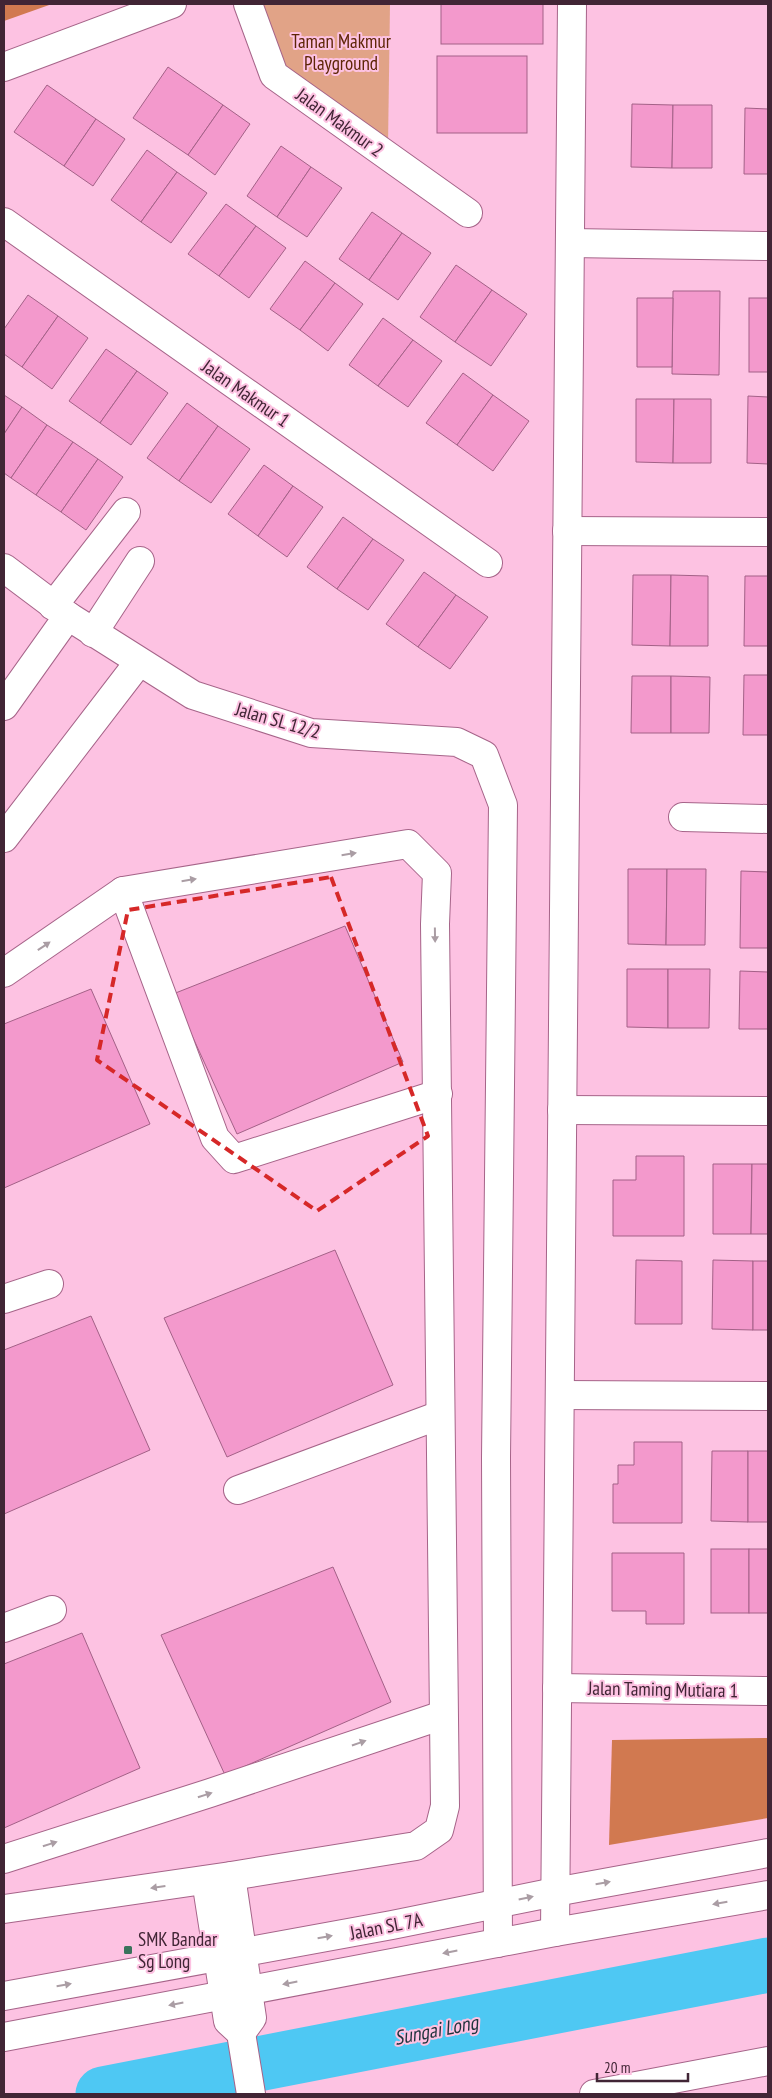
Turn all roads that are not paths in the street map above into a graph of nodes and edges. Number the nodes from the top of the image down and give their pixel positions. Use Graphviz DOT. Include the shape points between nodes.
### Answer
graph roads {
  1 [pos="172,4"];
  2 [pos="248,4"];
  3 [pos="572,4"];
  4 [pos="4,67"];
  5 [pos="468,214"];
  6 [pos="4,222"];
  7 [pos="570,243"];
  8 [pos="768,246"];
  9 [pos="126,512"];
  10 [pos="568,531"];
  11 [pos="768,532"];
  12 [pos="140,561"];
  13 [pos="488,563"];
  14 [pos="4,568"];
  15 [pos="61,611"];
  16 [pos="93,632"];
  17 [pos="139,662"];
  18 [pos="4,706"];
  19 [pos="683,817"];
  20 [pos="768,819"];
  21 [pos="4,838"];
  22 [pos="123,891"];
  23 [pos="4,973"];
  24 [pos="438,1094"];
  25 [pos="562,1110"];
  26 [pos="768,1111"];
  27 [pos="49,1284"];
  28 [pos="4,1299"];
  29 [pos="560,1395"];
  30 [pos="768,1396"];
  31 [pos="440,1415"];
  32 [pos="238,1490"];
  33 [pos="52,1610"];
  34 [pos="4,1628"];
  35 [pos="557,1688"];
  36 [pos="768,1691"];
  37 [pos="443,1715"];
  38 [pos="768,1853"];
  39 [pos="4,1859"];
  40 [pos="219,1878"];
  41 [pos="555,1892"];
  42 [pos="768,1895"];
  43 [pos="498,1904"];
  44 [pos="4,1909"];
  45 [pos="555,1932"];
  46 [pos="498,1943"];
  47 [pos="230,1954"];
  48 [pos="236,1993"];
  49 [pos="4,1996"];
  50 [pos="4,2037"];
  51 [pos="768,2061"];
  52 [pos="697,2085"];
  53 [pos="251,2094"];
  54 [pos="594,2094"];
  1 -- 4 [label="street"];
  2 -- 5 [label="street, Jalan Makmur 2" via="274,75"];
  3 -- 7 [label="street"];
  6 -- 13 [label="street, Jalan Makmur 1"];
  7 -- 8 [label="street"];
  7 -- 10 [label="street"];
  9 -- 15 [label="street"];
  10 -- 11 [label="street"];
  10 -- 25 [label="street"];
  12 -- 16 [label="street"];
  14 -- 15 [label="street, Jalan SL 12/2"];
  15 -- 16 [label="street, Jalan SL 12/2"];
  15 -- 18 [label="street"];
  16 -- 17 [label="street, Jalan SL 12/2"];
  17 -- 21 [label="street"];
  17 -- 43 [label="street, Jalan SL 12/2" via="194,695 311,734 457,742 484,755 503,805 496,1448"];
  19 -- 20 [label="street"];
  23 -- 22 [label="street, one-way"];
  22 -- 24 [label="street" via="215,1138 234,1159"];
  22 -- 24 [label="street, one-way" via="408,844 436,873"];
  24 -- 31 [label="street"];
  25 -- 26 [label="street"];
  25 -- 29 [label="street"];
  27 -- 28 [label="street"];
  29 -- 30 [label="street"];
  29 -- 35 [label="street"];
  31 -- 32 [label="street"];
  31 -- 37 [label="street"];
  33 -- 34 [label="street"];
  35 -- 36 [label="street, Jalan Taming Mutiara 1"];
  35 -- 41 [label="street"];
  39 -- 37 [label="street, one-way"];
  37 -- 40 [label="street" via="445,1806 439,1830 416,1846"];
  41 -- 38 [label="street, Jalan SL 7A, one-way"];
  40 -- 44 [label="street, one-way"];
  40 -- 47 [label="street"];
  43 -- 41 [label="street, Jalan SL 7A, one-way"];
  41 -- 45 [label="street"];
  42 -- 45 [label="street, Jalan SL 7A, one-way"];
  43 -- 46 [label="street"];
  47 -- 43 [label="street, Jalan SL 7A, one-way"];
  45 -- 46 [label="street, Jalan SL 7A"];
  46 -- 48 [label="street, Jalan SL 7A, one-way"];
  47 -- 48 [label="street"];
  49 -- 47 [label="street, Jalan SL 7A, one-way"];
  48 -- 50 [label="street, Jalan SL 7A, one-way"];
  48 -- 53 [label="street" via="228,2021 241,2033"];
  51 -- 52 [label="street"];
  52 -- 54 [label="street"];
}
